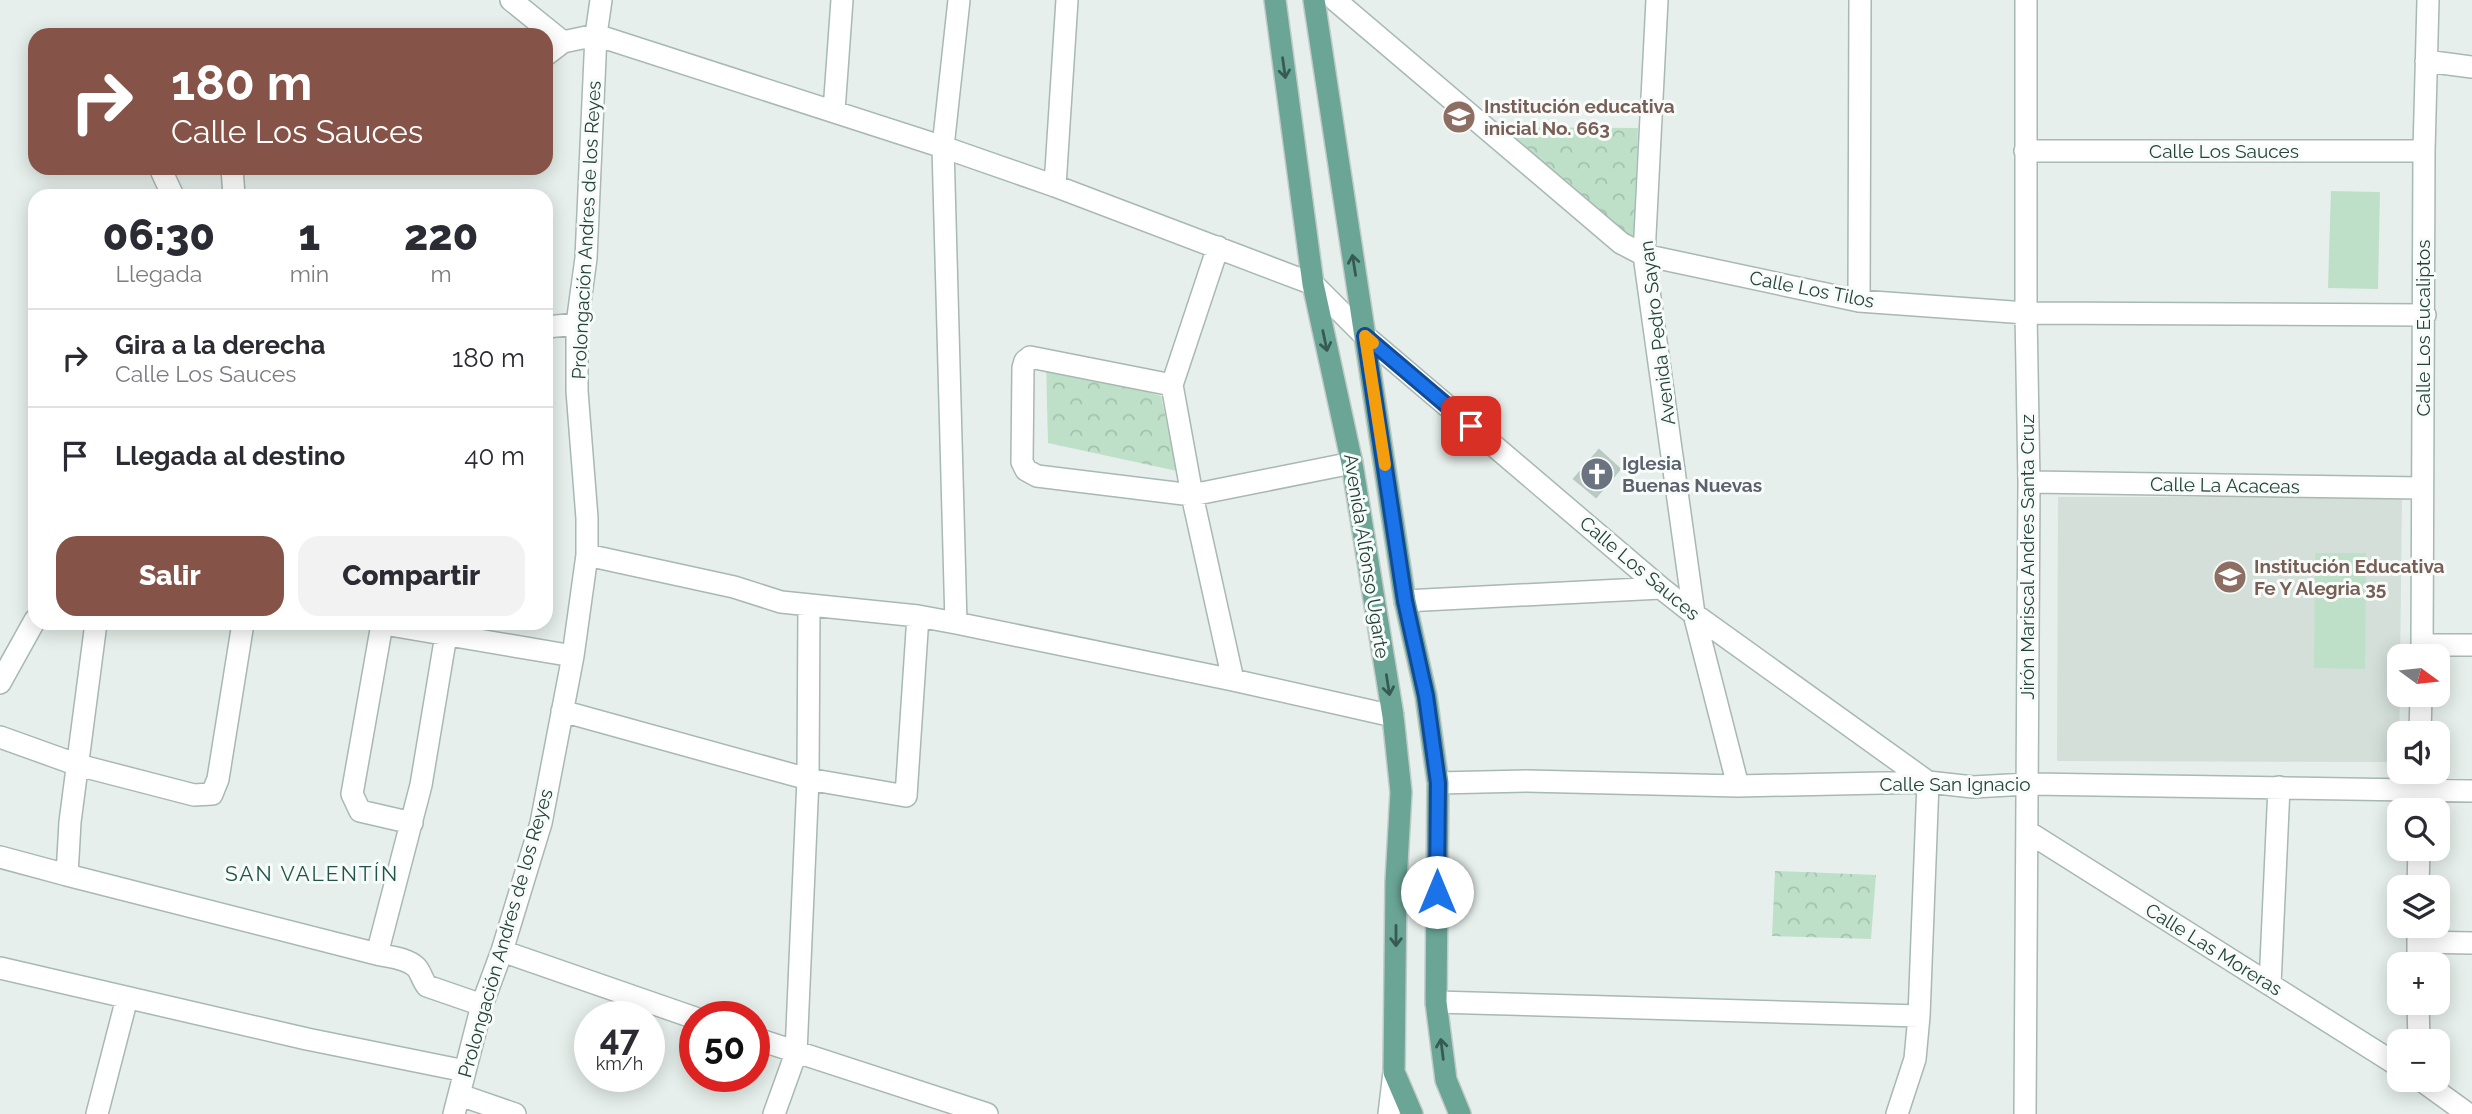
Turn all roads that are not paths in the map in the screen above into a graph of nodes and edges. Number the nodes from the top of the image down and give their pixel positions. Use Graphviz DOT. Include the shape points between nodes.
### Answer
graph roads {
  1 [pos="511,0"];
  2 [pos="601,0"];
  3 [pos="842,0"];
  4 [pos="960,0"];
  5 [pos="1067,0"];
  6 [pos="1275,0"];
  7 [pos="1314,0"];
  8 [pos="1335,0"];
  9 [pos="1657,0"];
  10 [pos="1860,0"];
  11 [pos="2026,0"];
  12 [pos="2428,0"];
  13 [pos="546,28"];
  14 [pos="553,34"];
  15 [pos="596,35"];
  16 [pos="563,42"];
  17 [pos="553,50"];
  18 [pos="2426,61"];
  19 [pos="2472,67"];
  20 [pos="834,111"];
  21 [pos="943,147"];
  22 [pos="2025,151"];
  23 [pos="2424,151"];
  24 [pos="1055,186"];
  25 [pos="1218,247"];
  26 [pos="1644,255"];
  27 [pos="1313,284"];
  28 [pos="1859,301"];
  29 [pos="2026,313"];
  30 [pos="2425,315"];
  31 [pos="577,324"];
  32 [pos="553,326"];
  33 [pos="1365,336"];
  34 [pos="1172,385"];
  35 [pos="1352,463"];
  36 [pos="2028,482"];
  37 [pos="2422,488"];
  38 [pos="1192,495"];
  39 [pos="587,555"];
  40 [pos="1661,588"];
  41 [pos="1405,601"];
  42 [pos="809,606"];
  43 [pos="1694,614"];
  44 [pos="918,616"];
  45 [pos="956,623"];
  46 [pos="29,630"];
  47 [pos="95,630"];
  48 [pos="242,630"];
  49 [pos="379,630"];
  50 [pos="418,630"];
  51 [pos="446,635"];
  52 [pos="2422,644"];
  53 [pos="2472,645"];
  54 [pos="2450,648"];
  55 [pos="573,656"];
  56 [pos="1233,680"];
  57 [pos="0,683"];
  58 [pos="562,711"];
  59 [pos="1393,716"];
  60 [pos="0,737"];
  61 [pos="78,765"];
  62 [pos="808,779"];
  63 [pos="1928,782"];
  64 [pos="1438,783"];
  65 [pos="2027,784"];
  66 [pos="1738,786"];
  67 [pos="2279,787"];
  68 [pos="2419,791"];
  69 [pos="2472,791"];
  70 [pos="412,822"];
  71 [pos="2028,832"];
  72 [pos="0,857"];
  73 [pos="67,875"];
  74 [pos="2442,938"];
  75 [pos="2472,943"];
  76 [pos="502,951"];
  77 [pos="377,954"];
  78 [pos="0,968"];
  79 [pos="2270,985"];
  80 [pos="127,998"];
  81 [pos="1436,1002"];
  82 [pos="482,1005"];
  83 [pos="679,1012"];
  84 [pos="1919,1016"];
  85 [pos="770,1044"];
  86 [pos="796,1053"];
  87 [pos="2387,1058"];
  88 [pos="465,1071"];
  89 [pos="1394,1072"];
  90 [pos="2438,1092"];
  91 [pos="457,1105"];
  92 [pos="97,1114"];
  93 [pos="515,1114"];
  94 [pos="774,1114"];
  95 [pos="987,1114"];
  96 [pos="1389,1114"];
  97 [pos="1412,1114"];
  98 [pos="1460,1114"];
  99 [pos="1897,1114"];
  100 [pos="2025,1114"];
  101 [pos="2468,1114"];
  1 -- 13 [label="street"];
  2 -- 15 [label="street, Prolongación Andres de los Reyes"];
  3 -- 20 [label="street"];
  4 -- 21 [label="street"];
  5 -- 24 [label="street"];
  6 -- 27 [label="main road, Avenida Alfonso Ugarte, one-way"];
  33 -- 7 [label="main road, Avenida Alfonso Ugarte, one-way"];
  8 -- 26 [label="street, Calle Los Tilos" via="1621,243"];
  9 -- 26 [label="street, Avenida Pedro Sayan"];
  10 -- 28 [label="street"];
  11 -- 22 [label="street, Jirón Mariscal Andres Santa Cruz"];
  12 -- 18 [label="street, Calle Los Eucaliptos"];
  14 -- 16 [label="street"];
  15 -- 16 [label="street"];
  15 -- 20 [label="street"];
  15 -- 31 [label="street, Prolongación Andres de los Reyes" via="586,258"];
  16 -- 17 [label="street"];
  18 -- 19 [label="street"];
  18 -- 23 [label="street, Calle Los Eucaliptos"];
  20 -- 21 [label="street"];
  21 -- 24 [label="street"];
  21 -- 45 [label="street"];
  22 -- 23 [label="street, Calle Los Sauces"];
  22 -- 29 [label="street, Jirón Mariscal Andres Santa Cruz"];
  23 -- 30 [label="street, Calle Los Eucaliptos"];
  24 -- 25 [label="street"];
  25 -- 27 [label="street"];
  25 -- 34 [label="street"];
  26 -- 28 [label="street, Calle Los Tilos"];
  26 -- 43 [label="street, Avenida Pedro Sayan"];
  27 -- 33 [label="street, Calle Los Sauces"];
  27 -- 35 [label="main road, Avenida Alfonso Ugarte, one-way"];
  28 -- 29 [label="street, Calle Los Tilos"];
  29 -- 30 [label="street, Calle Los Tilos"];
  29 -- 36 [label="street, Jirón Mariscal Andres Santa Cruz"];
  30 -- 37 [label="street, Calle Los Eucaliptos"];
  31 -- 32 [label="street"];
  31 -- 39 [label="street, Prolongación Andres de los Reyes" via="576,391"];
  33 -- 40 [label="street, Calle Los Sauces"];
  33 -- 41 [label="main road, Avenida Alfonso Ugarte"];
  34 -- 38 [label="street"];
  34 -- 38 [label="street" via="1030,357 1023,368 1022,462 1037,476"];
  35 -- 38 [label="street"];
  35 -- 59 [label="main road, Avenida Alfonso Ugarte, one-way"];
  36 -- 37 [label="street, Calle La Acaceas"];
  36 -- 65 [label="street, Jirón Mariscal Andres Santa Cruz"];
  37 -- 52 [label="street, Calle Los Eucaliptos"];
  38 -- 56 [label="street"];
  39 -- 42 [label="street"];
  39 -- 55 [label="street, Prolongación Andres de los Reyes"];
  40 -- 41 [label="street"];
  40 -- 43 [label="street, Calle Los Sauces"];
  41 -- 64 [label="main road, Avenida Alfonso Ugarte" via="1426,696"];
  42 -- 44 [label="street"];
  42 -- 62 [label="street"];
  43 -- 63 [label="street, Calle Los Sauces"];
  43 -- 66 [label="street, Avenida Pedro Sayan"];
  44 -- 45 [label="street"];
  44 -- 62 [label="street" via="906,796"];
  45 -- 56 [label="street"];
  46 -- 57 [label="street"];
  47 -- 61 [label="street"];
  48 -- 61 [label="street" via="212,794 194,795"];
  49 -- 70 [label="street" via="352,794 360,811"];
  50 -- 51 [label="street"];
  51 -- 55 [label="street"];
  51 -- 70 [label="street"];
  53 -- 54 [label="street"];
  55 -- 58 [label="street, Prolongación Andres de los Reyes"];
  56 -- 59 [label="street"];
  58 -- 62 [label="street"];
  58 -- 76 [label="street, Prolongación Andres de los Reyes" via="541,822"];
  59 -- 89 [label="main road, Avenida Alfonso Ugarte, one-way" via="1401,792"];
  60 -- 61 [label="street"];
  61 -- 73 [label="street"];
  62 -- 86 [label="street"];
  63 -- 65 [label="street, Calle San Ignacio" via="1973,787"];
  63 -- 66 [label="street, Calle San Ignacio"];
  63 -- 84 [label="street"];
  64 -- 66 [label="street, Calle San Ignacio"];
  64 -- 81 [label="main road, Avenida Alfonso Ugarte"];
  65 -- 67 [label="street, Calle San Ignacio"];
  65 -- 71 [label="street, Jirón Mariscal Andres Santa Cruz"];
  67 -- 68 [label="street, Calle San Ignacio"];
  67 -- 79 [label="street"];
  68 -- 69 [label="street, Calle San Ignacio"];
  70 -- 77 [label="street"];
  71 -- 79 [label="street, Calle Las Moreras"];
  71 -- 100 [label="street, Jirón Mariscal Andres Santa Cruz"];
  72 -- 73 [label="street"];
  73 -- 77 [label="street"];
  74 -- 75 [label="street"];
  76 -- 82 [label="street, Prolongación Andres de los Reyes"];
  76 -- 83 [label="street"];
  77 -- 82 [label="street" via="409,962 427,986"];
  78 -- 80 [label="street"];
  79 -- 87 [label="street, Calle Las Moreras"];
  80 -- 88 [label="street"];
  80 -- 92 [label="street"];
  81 -- 84 [label="street"];
  98 -- 81 [label="main road, Avenida Alfonso Ugarte, one-way" via="1446,1080"];
  82 -- 88 [label="street, Prolongación Andres de los Reyes"];
  84 -- 99 [label="street" via="1915,1059"];
  85 -- 86 [label="street"];
  86 -- 94 [label="street"];
  86 -- 95 [label="street"];
  88 -- 91 [label="street, Prolongación Andres de los Reyes"];
  89 -- 96 [label="street"];
  89 -- 97 [label="main road, Avenida Alfonso Ugarte"];
  90 -- 101 [label="street"];
  91 -- 93 [label="street"];
}
